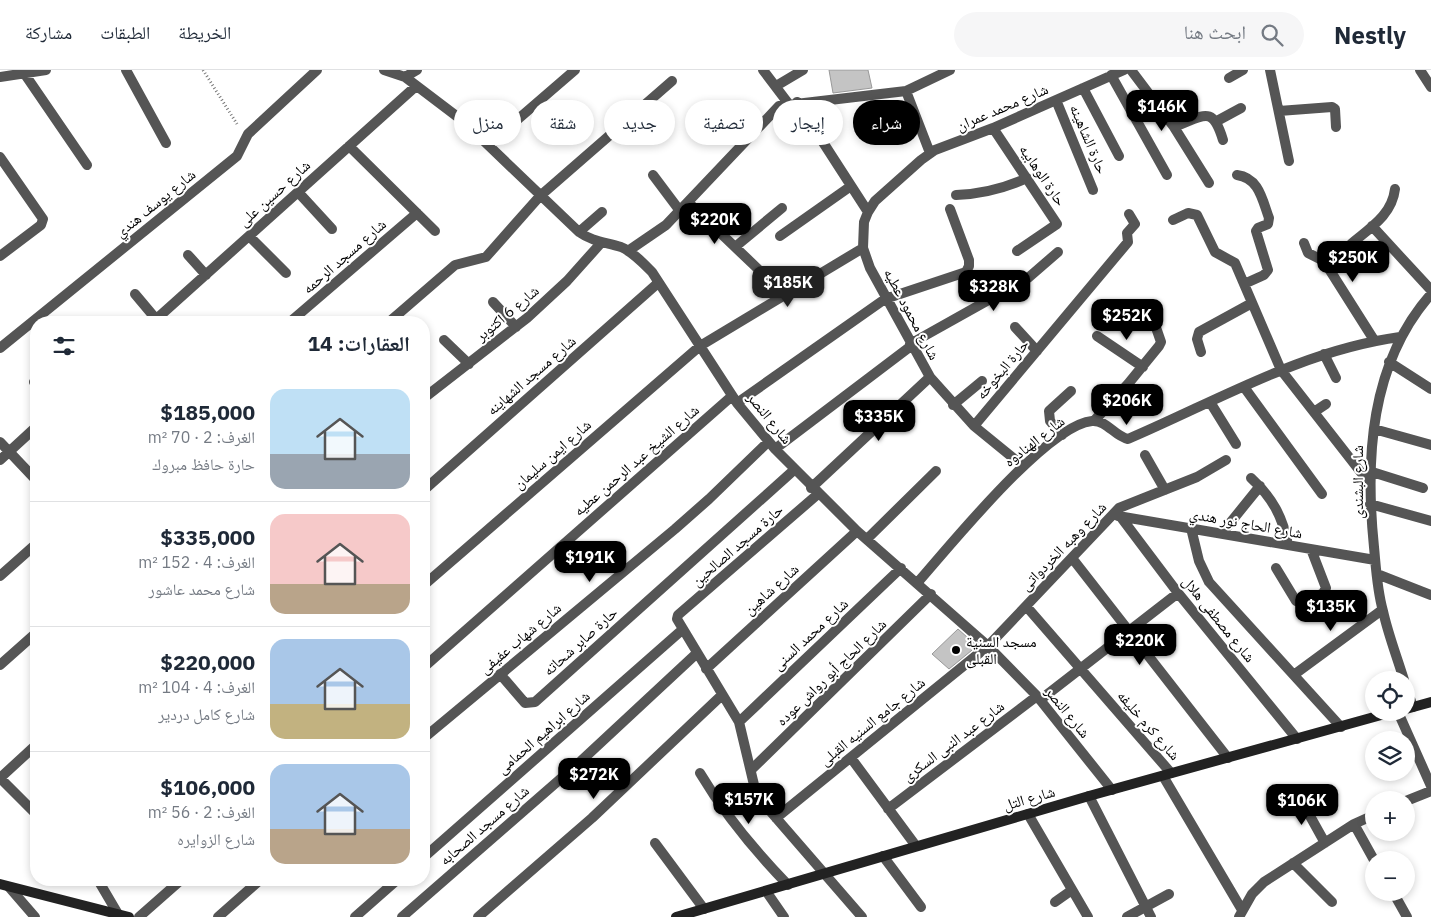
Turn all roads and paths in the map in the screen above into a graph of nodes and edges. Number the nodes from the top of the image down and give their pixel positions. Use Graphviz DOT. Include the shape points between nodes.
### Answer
graph roads {
  1 [pos="46,70"];
  2 [pos="126,70"];
  3 [pos="204,70"];
  4 [pos="317,70"];
  5 [pos="384,70"];
  6 [pos="417,70"];
  7 [pos="575,70"];
  8 [pos="763,70"];
  9 [pos="803,70"];
  10 [pos="950,70"];
  11 [pos="1131,70"];
  12 [pos="1243,70"];
  13 [pos="1270,70"];
  14 [pos="1420,70"];
  15 [pos="1119,72"];
  16 [pos="24,73"];
  17 [pos="4,74"];
  18 [pos="397,74"];
  19 [pos="1229,78"];
  20 [pos="672,81"];
  21 [pos="776,86"];
  22 [pos="415,87"];
  23 [pos="1431,87"];
  24 [pos="1083,88"];
  25 [pos="906,91"];
  26 [pos="789,100"];
  27 [pos="820,100"];
  28 [pos="1056,100"];
  29 [pos="1241,108"];
  30 [pos="773,111"];
  31 [pos="1279,111"];
  32 [pos="454,114"];
  33 [pos="521,117"];
  34 [pos="1217,121"];
  35 [pos="237,124"];
  36 [pos="1174,126"];
  37 [pos="1336,127"];
  38 [pos="993,128"];
  39 [pos="1223,140"];
  40 [pos="166,143"];
  41 [pos="488,145"];
  42 [pos="822,145"];
  43 [pos="349,146"];
  44 [pos="930,153"];
  45 [pos="1119,156"];
  46 [pos="0,157"];
  47 [pos="921,160"];
  48 [pos="1289,161"];
  49 [pos="87,165"];
  50 [pos="654,175"];
  51 [pos="1168,175"];
  52 [pos="1236,175"];
  53 [pos="1027,178"];
  54 [pos="1209,183"];
  55 [pos="851,186"];
  56 [pos="1395,189"];
  57 [pos="1093,190"];
  58 [pos="298,192"];
  59 [pos="956,195"];
  60 [pos="540,196"];
  61 [pos="688,203"];
  62 [pos="782,208"];
  63 [pos="950,208"];
  64 [pos="602,212"];
  65 [pos="680,212"];
  66 [pos="868,212"];
  67 [pos="417,213"];
  68 [pos="1129,214"];
  69 [pos="1173,220"];
  70 [pos="1372,226"];
  71 [pos="332,229"];
  72 [pos="435,231"];
  73 [pos="579,232"];
  74 [pos="249,236"];
  75 [pos="780,236"];
  76 [pos="602,243"];
  77 [pos="1304,243"];
  78 [pos="1351,244"];
  79 [pos="735,246"];
  80 [pos="863,248"];
  81 [pos="628,251"];
  82 [pos="1017,251"];
  83 [pos="1,252"];
  84 [pos="1058,252"];
  85 [pos="188,255"];
  86 [pos="758,269"];
  87 [pos="286,273"];
  88 [pos="206,275"];
  89 [pos="658,283"];
  90 [pos="1244,284"];
  91 [pos="1431,290"];
  92 [pos="135,294"];
  93 [pos="1431,294"];
  94 [pos="885,300"];
  95 [pos="493,302"];
  96 [pos="1252,303"];
  97 [pos="1422,305"];
  98 [pos="1431,312"];
  99 [pos="1151,313"];
  100 [pos="40,316"];
  101 [pos="150,316"];
  102 [pos="161,316"];
  103 [pos="297,316"];
  104 [pos="396,316"];
  105 [pos="30,324"];
  106 [pos="516,327"];
  107 [pos="1015,327"];
  108 [pos="1097,336"];
  109 [pos="1400,337"];
  110 [pos="444,340"];
  111 [pos="1374,340"];
  112 [pos="910,345"];
  113 [pos="700,346"];
  114 [pos="0,348"];
  115 [pos="1036,351"];
  116 [pos="1201,352"];
  117 [pos="1324,354"];
  118 [pos="1389,362"];
  119 [pos="469,364"];
  120 [pos="1142,367"];
  121 [pos="1281,370"];
  122 [pos="930,377"];
  123 [pos="1336,378"];
  124 [pos="982,381"];
  125 [pos="1244,387"];
  126 [pos="1431,389"];
  127 [pos="1071,392"];
  128 [pos="430,393"];
  129 [pos="735,399"];
  130 [pos="1210,402"];
  131 [pos="1326,404"];
  132 [pos="953,405"];
  133 [pos="1314,412"];
  134 [pos="1094,421"];
  135 [pos="974,426"];
  136 [pos="1374,428"];
  137 [pos="30,433"];
  138 [pos="1062,436"];
  139 [pos="0,442"];
  140 [pos="1236,444"];
  141 [pos="1431,445"];
  142 [pos="772,446"];
  143 [pos="9,452"];
  144 [pos="1145,455"];
  145 [pos="0,460"];
  146 [pos="1226,460"];
  147 [pos="1023,466"];
  148 [pos="794,470"];
  149 [pos="936,471"];
  150 [pos="1369,471"];
  151 [pos="30,474"];
  152 [pos="1251,478"];
  153 [pos="1370,484"];
  154 [pos="430,485"];
  155 [pos="1260,486"];
  156 [pos="1423,488"];
  157 [pos="1165,490"];
  158 [pos="815,491"];
  159 [pos="1322,494"];
  160 [pos="1370,504"];
  161 [pos="1116,516"];
  162 [pos="1431,521"];
  163 [pos="1191,528"];
  164 [pos="857,531"];
  165 [pos="1222,534"];
  166 [pos="867,539"];
  167 [pos="1288,545"];
  168 [pos="30,549"];
  169 [pos="1311,549"];
  170 [pos="1072,558"];
  171 [pos="1375,560"];
  172 [pos="901,568"];
  173 [pos="1276,568"];
  174 [pos="1377,574"];
  175 [pos="0,576"];
  176 [pos="430,579"];
  177 [pos="918,582"];
  178 [pos="1178,593"];
  179 [pos="931,594"];
  180 [pos="1431,595"];
  181 [pos="1026,606"];
  182 [pos="1382,610"];
  183 [pos="682,630"];
  184 [pos="1128,631"];
  185 [pos="30,638"];
  186 [pos="988,646"];
  187 [pos="696,654"];
  188 [pos="430,662"];
  189 [pos="0,665"];
  190 [pos="706,669"];
  191 [pos="1080,669"];
  192 [pos="1401,671"];
  193 [pos="500,674"];
  194 [pos="1295,674"];
  195 [pos="722,696"];
  196 [pos="1038,698"];
  197 [pos="1431,702"];
  198 [pos="1415,706"];
  199 [pos="1365,720"];
  200 [pos="1402,721"];
  201 [pos="739,722"];
  202 [pos="1341,727"];
  203 [pos="430,733"];
  204 [pos="1297,739"];
  205 [pos="30,750"];
  206 [pos="851,758"];
  207 [pos="1228,758"];
  208 [pos="751,770"];
  209 [pos="700,773"];
  210 [pos="1167,774"];
  211 [pos="0,778"];
  212 [pos="1431,786"];
  213 [pos="1112,790"];
  214 [pos="1431,790"];
  215 [pos="1089,796"];
  216 [pos="1415,797"];
  217 [pos="1300,798"];
  218 [pos="30,808"];
  219 [pos="888,809"];
  220 [pos="1028,814"];
  221 [pos="776,818"];
  222 [pos="1365,819"];
  223 [pos="1354,824"];
  224 [pos="655,843"];
  225 [pos="1325,843"];
  226 [pos="916,846"];
  227 [pos="1369,851"];
  228 [pos="430,852"];
  229 [pos="883,856"];
  230 [pos="1293,864"];
  231 [pos="824,874"];
  232 [pos="4,885"];
  233 [pos="788,885"];
  234 [pos="102,886"];
  235 [pos="174,886"];
  236 [pos="253,886"];
  237 [pos="390,886"];
  238 [pos="1072,890"];
  239 [pos="766,891"];
  240 [pos="1169,894"];
  241 [pos="1398,901"];
  242 [pos="1055,902"];
  243 [pos="1332,902"];
  244 [pos="1146,906"];
  245 [pos="921,907"];
  246 [pos="704,910"];
  247 [pos="118,914"];
  248 [pos="1241,914"];
  249 [pos="683,916"];
  250 [pos="35,917"];
  251 [pos="129,917"];
  252 [pos="139,917"];
  253 [pos="218,917"];
  254 [pos="355,917"];
  255 [pos="402,917"];
  256 [pos="478,917"];
  257 [pos="784,917"];
  258 [pos="862,917"];
  259 [pos="1088,917"];
  260 [pos="1126,917"];
  261 [pos="1151,917"];
  262 [pos="1407,917"];
  1 -- 16 [label="street"];
  2 -- 40 [label="street"];
  3 -- 35 [label="path"];
  4 -- 100 [label="street, شارع يوسف هندي" via="248,134 237,156"];
  5 -- 18 [label="street"];
  6 -- 18 [label="street"];
  7 -- 33 [label="street"];
  8 -- 21 [label="street"];
  9 -- 21 [label="street"];
  10 -- 25 [label="street"];
  11 -- 36 [label="street"];
  12 -- 19 [label="street"];
  13 -- 31 [label="street"];
  14 -- 23 [label="street"];
  15 -- 24 [label="street, شارع محمد عمران"];
  15 -- 51 [label="street"];
  16 -- 17 [label="street"];
  16 -- 49 [label="street"];
  18 -- 22 [label="street, شارع النصر"];
  20 -- 60 [label="street"];
  21 -- 26 [label="street"];
  22 -- 32 [label="street, شارع النصر"];
  22 -- 43 [label="street, شارع حسين على"];
  24 -- 28 [label="street, شارع محمد عمران"];
  24 -- 45 [label="street"];
  25 -- 27 [label="street"];
  25 -- 44 [label="street"];
  28 -- 38 [label="street, شارع محمد عمران"];
  28 -- 57 [label="street, حارة الشاهينه"];
  29 -- 34 [label="street"];
  30 -- 61 [label="street"];
  31 -- 37 [label="street" via="1332,106"];
  31 -- 48 [label="street"];
  34 -- 36 [label="street" via="1204,116"];
  34 -- 39 [label="street"];
  36 -- 54 [label="street"];
  38 -- 44 [label="street, شارع محمد عمران"];
  38 -- 53 [label="street, حارة الوهابيه"];
  41 -- 60 [label="street, شارع النصر"];
  42 -- 55 [label="street"];
  43 -- 58 [label="street, شارع حسين على"];
  43 -- 67 [label="street"];
  44 -- 47 [label="street, شارع محمد عمران"];
  46 -- 83 [label="street" via="43,219 41,225"];
  47 -- 66 [label="street, شارع محمود عطيه" via="875,201"];
  50 -- 65 [label="street"];
  52 -- 90 [label="street" via="1247,176 1256,184 1269,218 1268,224 1256,231 1268,270"];
  53 -- 59 [label="street" via="980,194"];
  53 -- 82 [label="street, حارة الوهابيه" via="1057,224"];
  55 -- 66 [label="street"];
  55 -- 75 [label="street"];
  56 -- 70 [label="street" via="1393,203"];
  58 -- 71 [label="street"];
  58 -- 74 [label="street, شارع حسين على"];
  60 -- 73 [label="street, شارع النصر"];
  60 -- 104 [label="street" via="486,257 455,265"];
  61 -- 65 [label="street"];
  61 -- 79 [label="street"];
  62 -- 79 [label="street"];
  63 -- 94 [label="street, شارع الشيخ عبد الرحمن عطيه" via="969,260 966,272"];
  64 -- 73 [label="street"];
  65 -- 81 [label="street"];
  66 -- 80 [label="street, شارع محمود عطيه" via="864,222"];
  67 -- 72 [label="street"];
  67 -- 103 [label="street, شارع مسجد الرحمه"];
  68 -- 115 [label="street, حارة البخوخه" via="1135,224 1127,233 1128,242"];
  69 -- 90 [label="street" via="1188,213 1197,215 1213,248 1235,263"];
  70 -- 78 [label="street"];
  70 -- 91 [label="street"];
  73 -- 76 [label="street, شارع النصر"];
  74 -- 87 [label="street"];
  74 -- 88 [label="street, شارع حسين على"];
  76 -- 81 [label="street, شارع النصر"];
  76 -- 106 [label="street, شارع 6 اكتوبر" via="567,281"];
  77 -- 111 [label="street" via="1310,255 1324,261"];
  79 -- 86 [label="street"];
  80 -- 94 [label="street, شارع محمود عطيه"];
  80 -- 113 [label="street, شارع ايمن سليمان"];
  81 -- 89 [label="street, شارع النصر" via="648,268"];
  84 -- 112 [label="street, شارع شهاب عفيفى" via="1028,278"];
  85 -- 88 [label="street"];
  88 -- 102 [label="street, شارع حسين على"];
  89 -- 113 [label="street, شارع النصر"];
  89 -- 154 [label="street, شارع مسجد الشهاينه"];
  90 -- 96 [label="street"];
  92 -- 101 [label="street"];
  93 -- 97 [label="street, شارع البشندى"];
  94 -- 112 [label="street, شارع محمود عطيه"];
  94 -- 129 [label="street, شارع الشيخ عبد الرحمن عطيه"];
  95 -- 106 [label="street"];
  96 -- 116 [label="street" via="1199,332 1197,339"];
  96 -- 121 [label="street"];
  97 -- 98 [label="street"];
  97 -- 109 [label="street, شارع البشندى"];
  99 -- 120 [label="street" via="1160,344"];
  105 -- 114 [label="street, شارع يوسف هندي"];
  106 -- 119 [label="street, شارع 6 اكتوبر"];
  107 -- 115 [label="street"];
  108 -- 120 [label="street"];
  109 -- 111 [label="street"];
  109 -- 118 [label="street, شارع البشندى"];
  110 -- 119 [label="street"];
  111 -- 117 [label="street"];
  112 -- 122 [label="street, شارع محمود عطيه"];
  112 -- 142 [label="street, شارع شهاب عفيفى"];
  113 -- 129 [label="street, شارع النصر"];
  113 -- 176 [label="street, شارع ايمن سليمان"];
  115 -- 135 [label="street, حارة البخوخه"];
  117 -- 121 [label="street"];
  117 -- 123 [label="street"];
  118 -- 126 [label="street"];
  118 -- 136 [label="street, شارع البشندى"];
  119 -- 128 [label="street, شارع 6 اكتوبر"];
  120 -- 134 [label="street"];
  121 -- 125 [label="street"];
  121 -- 133 [label="street"];
  122 -- 132 [label="street, شارع محمود عطيه"];
  122 -- 158 [label="street, حارة مسجد الصالحين"];
  124 -- 132 [label="street"];
  125 -- 130 [label="street"];
  125 -- 159 [label="street"];
  127 -- 138 [label="street" via="1049,411 1050,421"];
  129 -- 142 [label="street, شارع النصر"];
  129 -- 188 [label="street, شارع الشيخ عبد الرحمن عطيه"];
  130 -- 134 [label="street" via="1128,439"];
  130 -- 140 [label="street"];
  131 -- 133 [label="street"];
  132 -- 135 [label="street, شارع محمود عطيه"];
  133 -- 153 [label="street"];
  134 -- 138 [label="street, شارع الهنادوه" via="1079,425"];
  135 -- 147 [label="street, شارع محمود عطيه"];
  136 -- 141 [label="street"];
  136 -- 150 [label="street, شارع البشندى"];
  137 -- 143 [label="street"];
  138 -- 147 [label="street, شارع الهنادوه"];
  139 -- 143 [label="street"];
  142 -- 148 [label="street, شارع النصر"];
  142 -- 193 [label="street, شارع شهاب عفيفى"];
  143 -- 145 [label="street"];
  143 -- 151 [label="street"];
  144 -- 157 [label="street"];
  146 -- 157 [label="street, شارع وهبه الخردواتى"];
  147 -- 177 [label="street, شارع الهنادوه"];
  148 -- 158 [label="street, شارع النصر"];
  148 -- 193 [label="street, حارة صابر شحاته" via="535,702 525,703"];
  149 -- 166 [label="street"];
  150 -- 153 [label="street, شارع البشندى"];
  150 -- 156 [label="street"];
  152 -- 155 [label="street"];
  153 -- 160 [label="street, شارع البشندى"];
  155 -- 165 [label="street"];
  155 -- 167 [label="street" via="1278,511"];
  157 -- 161 [label="street, شارع وهبه الخردواتى" via="1128,503"];
  158 -- 164 [label="street, شارع النصر"];
  158 -- 183 [label="street, حارة مسجد الصالحين" via="678,615"];
  160 -- 162 [label="street"];
  160 -- 171 [label="street, شارع البشندى"];
  161 -- 163 [label="street, شارع الحاج نور هندي"];
  161 -- 170 [label="street, شارع وهبه الخردواتى"];
  161 -- 178 [label="street, شارع مصطفى هلال"];
  163 -- 165 [label="street, شارع الحاج نور هندي"];
  163 -- 194 [label="street" via="1199,561 1209,582"];
  164 -- 166 [label="street, شارع النصر"];
  164 -- 190 [label="street, شارع شاهين"];
  165 -- 167 [label="street, شارع الحاج نور هندي"];
  166 -- 172 [label="street, شارع النصر"];
  167 -- 169 [label="street, شارع الحاج نور هندي"];
  168 -- 175 [label="street"];
  169 -- 171 [label="street, شارع الحاج نور هندي"];
  169 -- 173 [label="street" via="1326,588 1306,603 1296,601"];
  170 -- 181 [label="street, شارع وهبه الخردواتى"];
  170 -- 184 [label="street"];
  171 -- 174 [label="street, شارع البشندى"];
  172 -- 177 [label="street, شارع النصر"];
  172 -- 201 [label="street, شارع محمد السنى"];
  174 -- 180 [label="street"];
  174 -- 182 [label="street, شارع البشندى"];
  177 -- 179 [label="street, شارع النصر"];
  178 -- 184 [label="street, شارع عبد النبى السكرى"];
  178 -- 204 [label="street, شارع مصطفى هلال"];
  179 -- 186 [label="street, شارع النصر"];
  179 -- 208 [label="street, شارع الحاج أبو رواش عوده"];
  181 -- 186 [label="street, شارع وهبه الخردواتى"];
  181 -- 191 [label="street, شارع كرم خليفه"];
  182 -- 192 [label="street, شارع البشندى"];
  182 -- 194 [label="street"];
  183 -- 187 [label="street"];
  183 -- 228 [label="street, شارع ابراهيم الحمامى"];
  184 -- 191 [label="street, شارع عبد النبى السكرى"];
  184 -- 207 [label="street"];
  185 -- 189 [label="street"];
  186 -- 196 [label="street, شارع النصر"];
  186 -- 206 [label="street, شارع جامع السنيه القبلى"];
  187 -- 190 [label="street"];
  187 -- 255 [label="street, شارع مسجد الصحابه" via="607,737"];
  190 -- 195 [label="street"];
  191 -- 196 [label="street, شارع عبد النبى السكرى"];
  191 -- 210 [label="street, شارع كرم خليفه"];
  193 -- 203 [label="street, شارع شهاب عفيفى"];
  194 -- 202 [label="street"];
  195 -- 201 [label="street"];
  195 -- 256 [label="street" via="592,818"];
  196 -- 213 [label="street, شارع النصر"];
  196 -- 219 [label="street, شارع عبد النبى السكرى"];
  197 -- 198 [label="street"];
  199 -- 202 [label="street, شارع التل"];
  200 -- 212 [label="street"];
  201 -- 208 [label="street"];
  202 -- 204 [label="street, شارع التل"];
  204 -- 207 [label="street, شارع التل"];
  205 -- 211 [label="street"];
  206 -- 219 [label="street"];
  206 -- 221 [label="street, شارع جامع السنيه القبلى"];
  207 -- 210 [label="street, شارع التل"];
  208 -- 221 [label="street" via="755,788"];
  209 -- 233 [label="street" via="739,832"];
  210 -- 213 [label="street, شارع التل"];
  210 -- 248 [label="street, شارع كرم خليفه"];
  211 -- 218 [label="street"];
  213 -- 215 [label="street, شارع التل"];
  214 -- 216 [label="street"];
  215 -- 220 [label="street, شارع التل"];
  215 -- 244 [label="street"];
  217 -- 225 [label="street"];
  219 -- 226 [label="street"];
  220 -- 226 [label="street, شارع التل"];
  220 -- 238 [label="street"];
  221 -- 231 [label="street"];
  222 -- 223 [label="street"];
  223 -- 225 [label="street"];
  223 -- 227 [label="street"];
  224 -- 246 [label="street"];
  225 -- 230 [label="street"];
  226 -- 229 [label="street, شارع التل"];
  229 -- 231 [label="street, شارع التل"];
  229 -- 245 [label="street"];
  230 -- 243 [label="street"];
  230 -- 248 [label="street" via="1264,882 1252,894"];
  231 -- 233 [label="street, شارع التل"];
  231 -- 258 [label="street"];
  232 -- 247 [label="street"];
  232 -- 250 [label="street"];
  233 -- 239 [label="street, شارع التل"];
  234 -- 247 [label="street"];
  235 -- 252 [label="street"];
  236 -- 253 [label="street"];
  237 -- 254 [label="street"];
  238 -- 242 [label="street"];
  238 -- 259 [label="street"];
  239 -- 246 [label="street, شارع التل"];
  239 -- 257 [label="street"];
  240 -- 244 [label="street"];
  241 -- 262 [label="street"];
  244 -- 260 [label="street"];
  244 -- 261 [label="street"];
  246 -- 249 [label="street, شارع التل"];
  247 -- 251 [label="street"];
}
